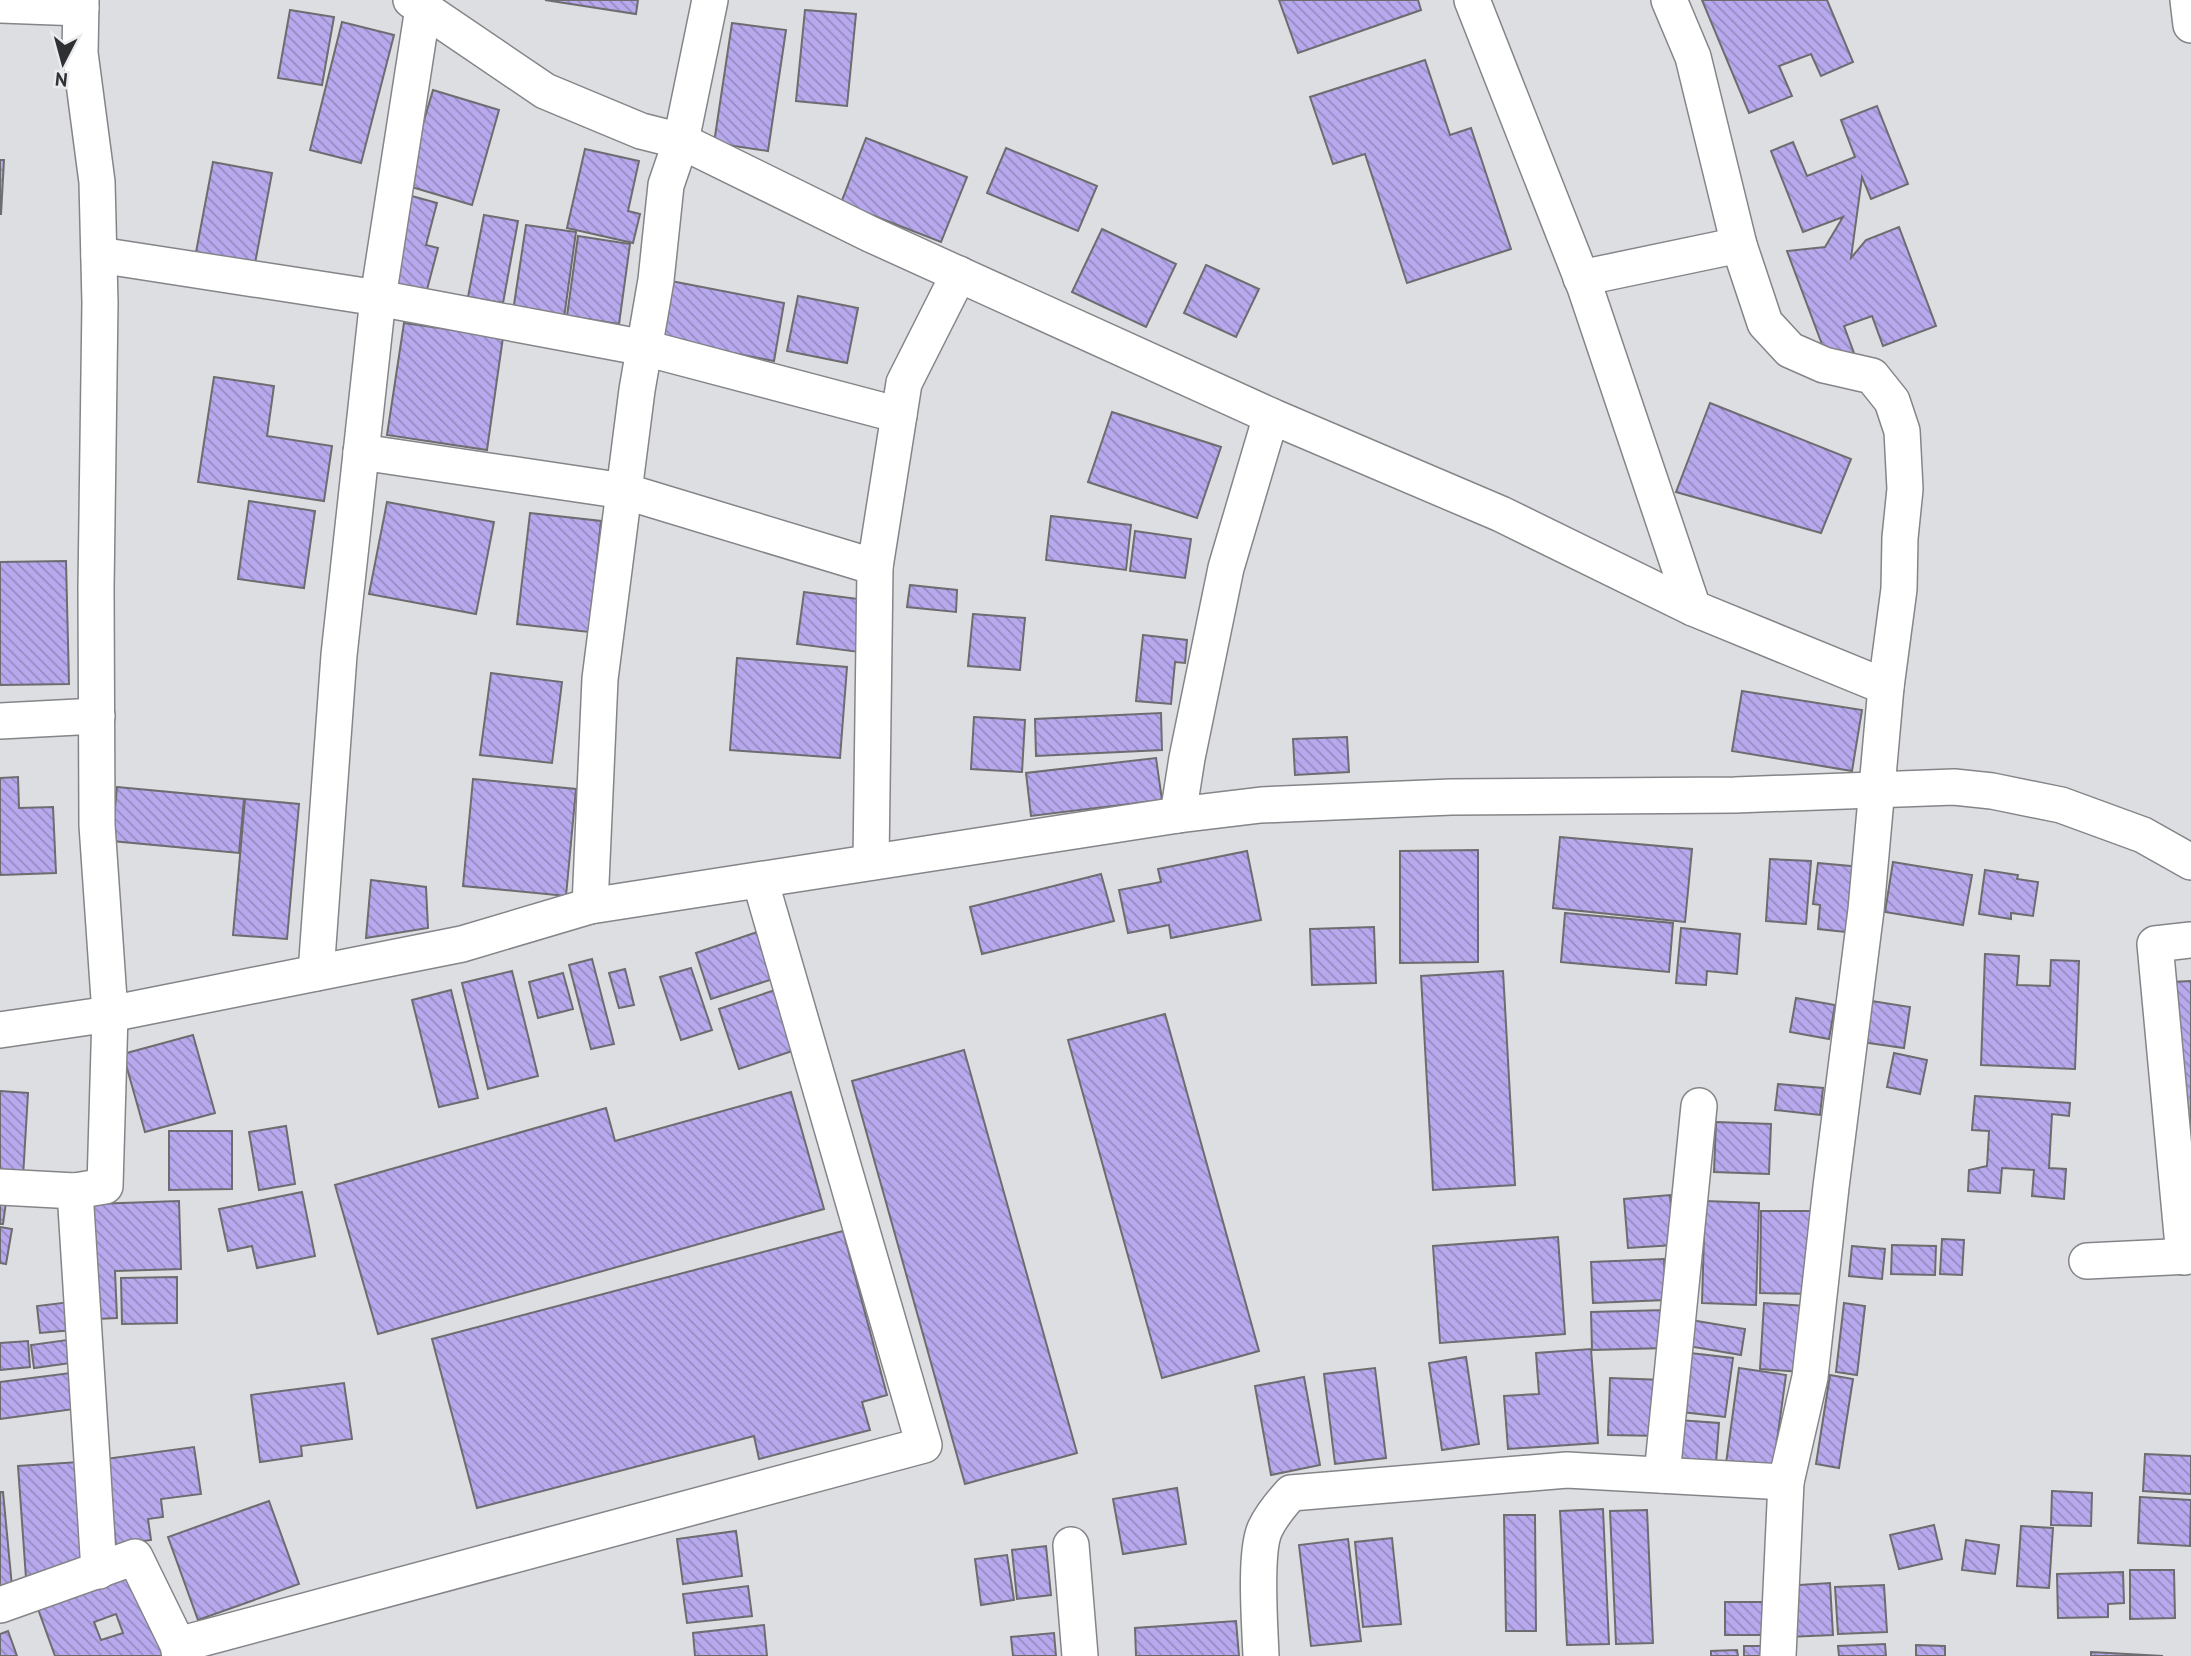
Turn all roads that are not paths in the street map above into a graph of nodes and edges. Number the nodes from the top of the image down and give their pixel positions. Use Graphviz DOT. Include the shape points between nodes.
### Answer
graph roads {
  1 [pos="710,0"];
  2 [pos="1472,0"];
  3 [pos="1669,0"];
  4 [pos="2188,0"];
  5 [pos="81,4"];
  6 [pos="417,4"];
  7 [pos="0,5"];
  8 [pos="2191,25"];
  9 [pos="681,141"];
  10 [pos="1739,245"];
  11 [pos="99,255"];
  12 [pos="959,274"];
  13 [pos="1581,278"];
  14 [pos="378,298"];
  15 [pos="645,348"];
  16 [pos="899,415"];
  17 [pos="1271,416"];
  18 [pos="361,452"];
  19 [pos="624,491"];
  20 [pos="875,567"];
  21 [pos="1693,608"];
  22 [pos="1886,687"];
  23 [pos="97,716"];
  24 [pos="0,721"];
  25 [pos="1878,791"];
  26 [pos="1178,816"];
  27 [pos="871,862"];
  28 [pos="2191,862"];
  29 [pos="760,880"];
  30 [pos="590,906"];
  31 [pos="2191,940"];
  32 [pos="316,973"];
  33 [pos="110,1014"];
  34 [pos="0,1030"];
  35 [pos="1699,1106"];
  36 [pos="0,1187"];
  37 [pos="75,1191"];
  38 [pos="2188,1256"];
  39 [pos="2087,1261"];
  40 [pos="1662,1475"];
  41 [pos="1786,1482"];
  42 [pos="1071,1545"];
  43 [pos="99,1571"];
  44 [pos="0,1605"];
  45 [pos="179,1651"];
  46 [pos="1080,1656"];
  47 [pos="1261,1656"];
  48 [pos="1778,1656"];
  1 -- 9 [label="street"];
  2 -- 13 [label="street"];
  3 -- 10 [label="street" via="1693,57"];
  4 -- 8 [label="street"];
  5 -- 7 [label="street"];
  5 -- 11 [label="street" via="80,53 97,182"];
  6 -- 9 [label="street" via="545,91 640,131"];
  6 -- 14 [label="street"];
  9 -- 12 [label="street"];
  9 -- 15 [label="street" via="666,185"];
  10 -- 13 [label="street"];
  10 -- 22 [label="street" via="1765,323 1790,350 1824,365 1872,376 1892,401 1902,431 1905,489"];
  11 -- 14 [label="street"];
  11 -- 23 [label="street"];
  12 -- 16 [label="street" via="904,383"];
  12 -- 17 [label="street"];
  13 -- 21 [label="street"];
  14 -- 15 [label="street"];
  14 -- 18 [label="street"];
  15 -- 16 [label="street"];
  15 -- 19 [label="street"];
  16 -- 20 [label="street"];
  17 -- 21 [label="street" via="1501,514"];
  17 -- 26 [label="street" via="1226,568"];
  18 -- 19 [label="street"];
  18 -- 32 [label="street" via="339,656"];
  19 -- 20 [label="street"];
  19 -- 30 [label="street" via="600,678"];
  20 -- 27 [label="street"];
  21 -- 22 [label="street"];
  22 -- 25 [label="street"];
  23 -- 24 [label="street"];
  23 -- 33 [label="street" via="97,825"];
  25 -- 26 [label="street" via="1451,797 1261,805"];
  25 -- 28 [label="street" via="1954,787 2061,805 2143,835"];
  25 -- 41 [label="street" via="1810,1377"];
  26 -- 27 [label="street"];
  27 -- 29 [label="street"];
  29 -- 30 [label="street"];
  29 -- 45 [label="street" via="924,1445"];
  30 -- 32 [label="street" via="462,944"];
  31 -- 38 [label="street" via="2155,944"];
  32 -- 33 [label="street"];
  33 -- 34 [label="street"];
  33 -- 37 [label="street" via="105,1186"];
  35 -- 40 [label="street"];
  36 -- 37 [label="street"];
  37 -- 43 [label="street"];
  38 -- 39 [label="street"];
  40 -- 41 [label="street"];
  40 -- 47 [label="street" via="1567,1470 1290,1493 1264,1532"];
  41 -- 48 [label="street"];
  42 -- 46 [label="street"];
  43 -- 44 [label="street"];
  43 -- 45 [label="street" via="135,1557"];
}
